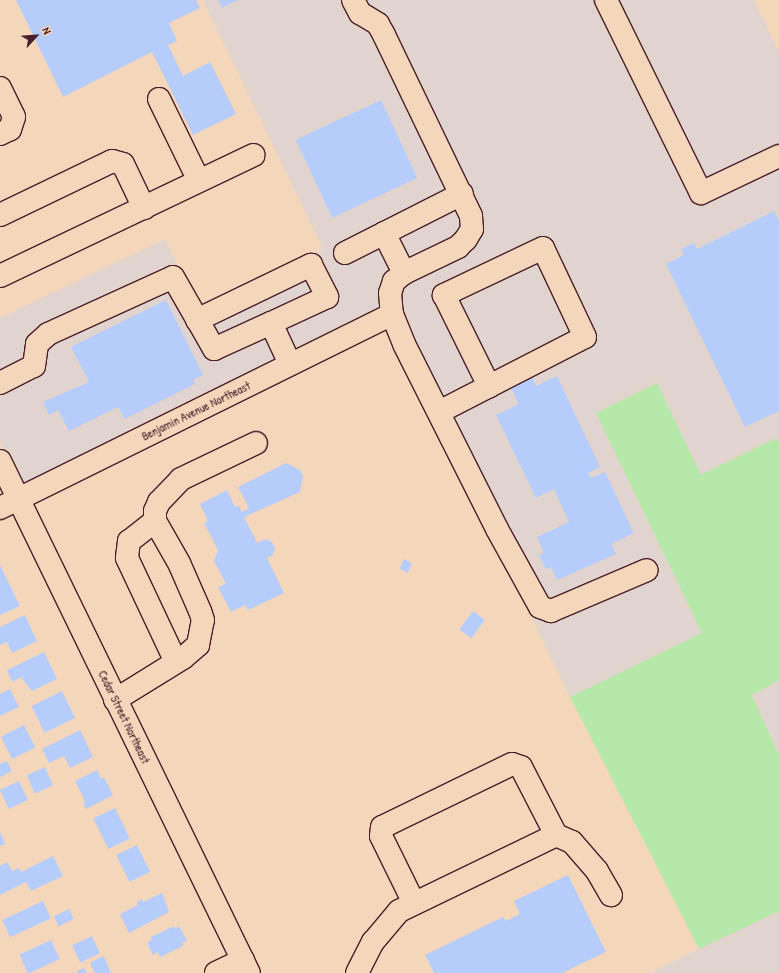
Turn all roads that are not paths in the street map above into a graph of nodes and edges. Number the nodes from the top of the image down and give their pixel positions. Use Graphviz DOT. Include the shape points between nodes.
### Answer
graph roads {
  1 [pos="353,0"];
  2 [pos="606,0"];
  3 [pos="0,88"];
  4 [pos="159,99"];
  5 [pos="0,134"];
  6 [pos="254,155"];
  7 [pos="779,156"];
  8 [pos="199,181"];
  9 [pos="462,194"];
  10 [pos="144,208"];
  11 [pos="0,215"];
  12 [pos="384,233"];
  13 [pos="345,253"];
  14 [pos="404,273"];
  15 [pos="0,276"];
  16 [pos="392,314"];
  17 [pos="197,320"];
  18 [pos="271,323"];
  19 [pos="290,364"];
  20 [pos="0,382"];
  21 [pos="489,386"];
  22 [pos="439,412"];
  23 [pos="256,443"];
  24 [pos="0,461"];
  25 [pos="9,504"];
  26 [pos="155,520"];
  27 [pos="647,570"];
  28 [pos="176,662"];
  29 [pos="115,700"];
  30 [pos="556,835"];
  31 [pos="611,895"];
  32 [pos="414,903"];
  33 [pos="246,966"];
  34 [pos="216,973"];
  35 [pos="357,973"];
  1 -- 9 [label="street" via="360,13 378,24"];
  2 -- 7 [label="street" via="701,193"];
  3 -- 5 [label="street" via="14,117 10,129"];
  4 -- 8 [label="street"];
  6 -- 8 [label="street"];
  8 -- 10 [label="street"];
  9 -- 12 [label="street"];
  9 -- 14 [label="street" via="472,216 472,229 466,240 458,247"];
  10 -- 11 [label="street" via="123,164 112,161"];
  10 -- 15 [label="street"];
  12 -- 13 [label="street"];
  12 -- 14 [label="street"];
  14 -- 16 [label="street" via="394,282 390,293"];
  16 -- 19 [label="street, Benjamin Avenue Northeast"];
  16 -- 22 [label="street"];
  17 -- 18 [label="street" via="214,349"];
  17 -- 18 [label="street" via="311,264 328,297"];
  17 -- 20 [label="street" via="174,277 48,334 38,344 34,366"];
  18 -- 19 [label="street"];
  19 -- 25 [label="street, Benjamin Avenue Northeast"];
  21 -- 21 [label="street" via="584,337 543,248 444,295"];
  21 -- 22 [label="street"];
  22 -- 27 [label="street" via="497,529 540,607 551,611 567,606"];
  23 -- 26 [label="street" via="181,479 159,502"];
  24 -- 25 [label="street, Cedar Street Northeast"];
  25 -- 29 [label="street, Cedar Street Northeast"];
  26 -- 28 [label="street" via="179,563 203,620 198,645"];
  26 -- 28 [label="street" via="129,541 128,558"];
  28 -- 29 [label="street"];
  29 -- 33 [label="street, Cedar Street Northeast"];
  30 -- 31 [label="street" via="572,842 597,871"];
  30 -- 32 [label="street"];
  30 -- 32 [label="street" via="522,767 512,764 505,767 382,827 381,836"];
  32 -- 35 [label="street" via="399,911 373,942"];
  33 -- 34 [label="street"];
}
